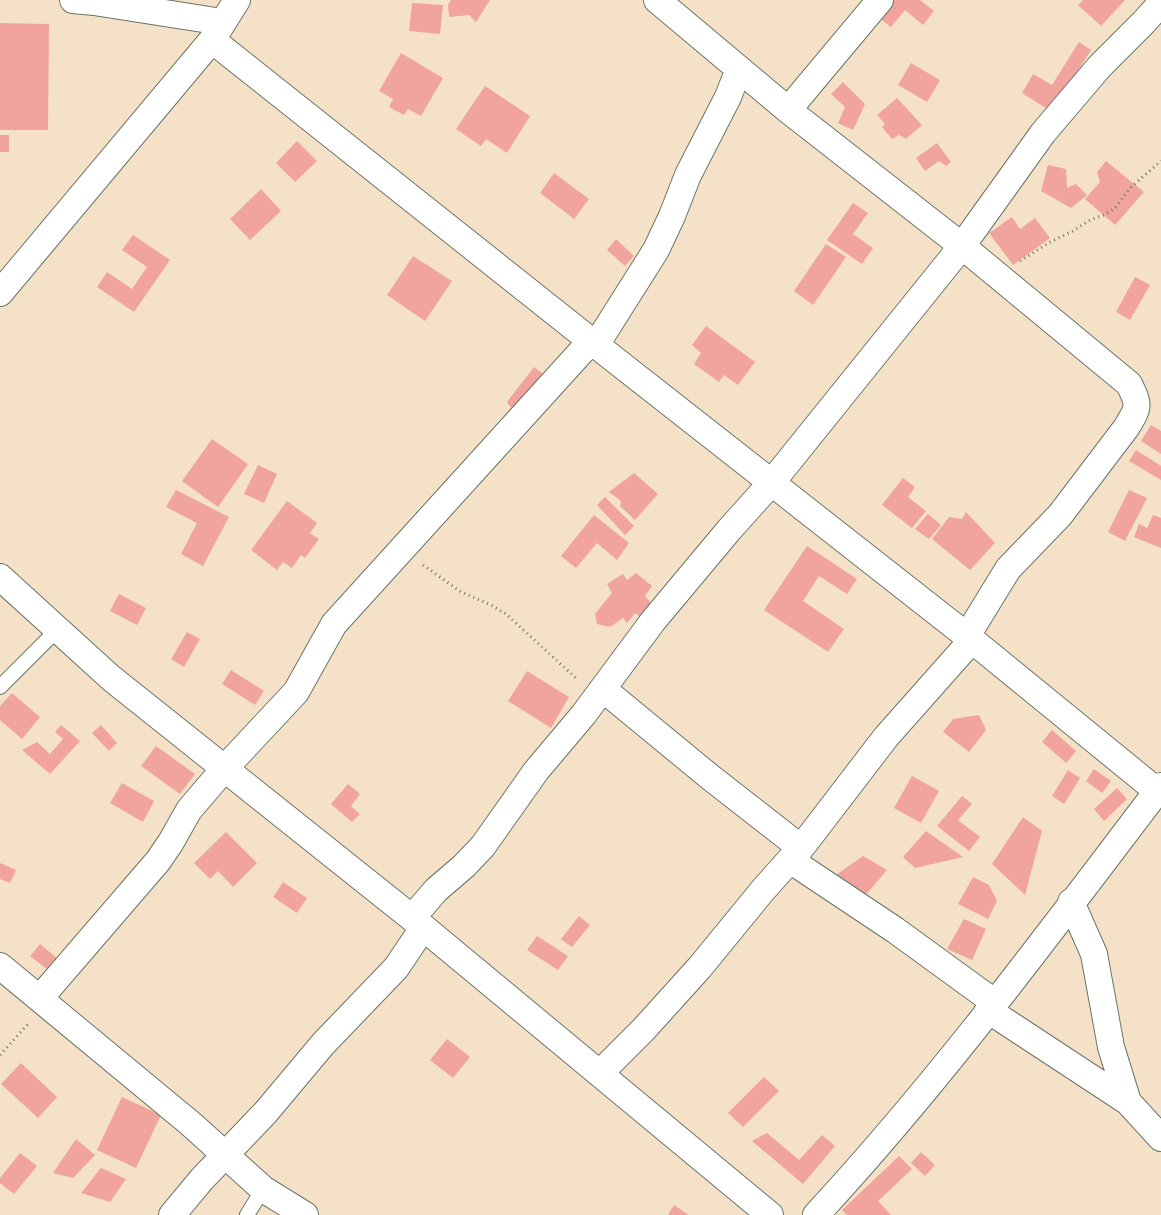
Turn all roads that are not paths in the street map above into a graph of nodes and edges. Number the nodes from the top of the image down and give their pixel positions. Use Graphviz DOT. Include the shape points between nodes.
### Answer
graph roads {
  1 [pos="74,0"];
  2 [pos="237,0"];
  3 [pos="657,0"];
  4 [pos="880,0"];
  5 [pos="1155,20"];
  6 [pos="217,31"];
  7 [pos="739,69"];
  8 [pos="788,110"];
  9 [pos="962,246"];
  10 [pos="0,293"];
  11 [pos="593,343"];
  12 [pos="772,482"];
  13 [pos="0,577"];
  14 [pos="58,629"];
  15 [pos="969,638"];
  16 [pos="0,687"];
  17 [pos="600,692"];
  18 [pos="224,769"];
  19 [pos="1160,790"];
  20 [pos="796,854"];
  21 [pos="1071,902"];
  22 [pos="418,923"];
  23 [pos="0,966"];
  24 [pos="43,1001"];
  25 [pos="991,1006"];
  26 [pos="600,1074"];
  27 [pos="1128,1102"];
  28 [pos="1161,1138"];
  29 [pos="226,1155"];
  30 [pos="263,1189"];
  31 [pos="172,1215"];
  32 [pos="247,1215"];
  33 [pos="305,1215"];
  34 [pos="770,1215"];
  35 [pos="816,1215"];
  1 -- 6 [label="street"];
  2 -- 6 [label="street"];
  3 -- 7 [label="street"];
  4 -- 8 [label="street"];
  5 -- 9 [label="street" via="1100,66 1043,133"];
  6 -- 10 [label="street"];
  6 -- 11 [label="street"];
  7 -- 8 [label="street"];
  7 -- 11 [label="street" via="656,250"];
  8 -- 9 [label="street"];
  9 -- 12 [label="street"];
  9 -- 15 [label="street" via="1130,384 1138,401 1135,414 1126,428 1060,516 1008,569"];
  11 -- 12 [label="street"];
  11 -- 18 [label="street" via="334,624 296,692"];
  12 -- 15 [label="street"];
  12 -- 17 [label="street" via="653,621"];
  13 -- 14 [label="street"];
  14 -- 16 [label="lane"];
  14 -- 18 [label="street" via="111,678"];
  15 -- 19 [label="street"];
  15 -- 20 [label="street" via="886,737"];
  17 -- 20 [label="street" via="710,778"];
  17 -- 22 [label="street" via="536,771 483,846 436,890"];
  18 -- 22 [label="street"];
  18 -- 24 [label="street" via="189,810 158,861"];
  19 -- 21 [label="street"];
  20 -- 25 [label="street"];
  20 -- 26 [label="street"];
  21 -- 25 [label="street"];
  21 -- 27 [label="street" via="1094,954 1111,1047"];
  22 -- 26 [label="street"];
  22 -- 29 [label="street" via="396,968 323,1044"];
  23 -- 24 [label="street"];
  24 -- 29 [label="street"];
  25 -- 27 [label="street"];
  25 -- 35 [label="street" via="950,1060"];
  26 -- 34 [label="street"];
  27 -- 28 [label="street"];
  29 -- 30 [label="street"];
  29 -- 31 [label="street"];
  30 -- 32 [label="lane"];
  30 -- 33 [label="street"];
}
